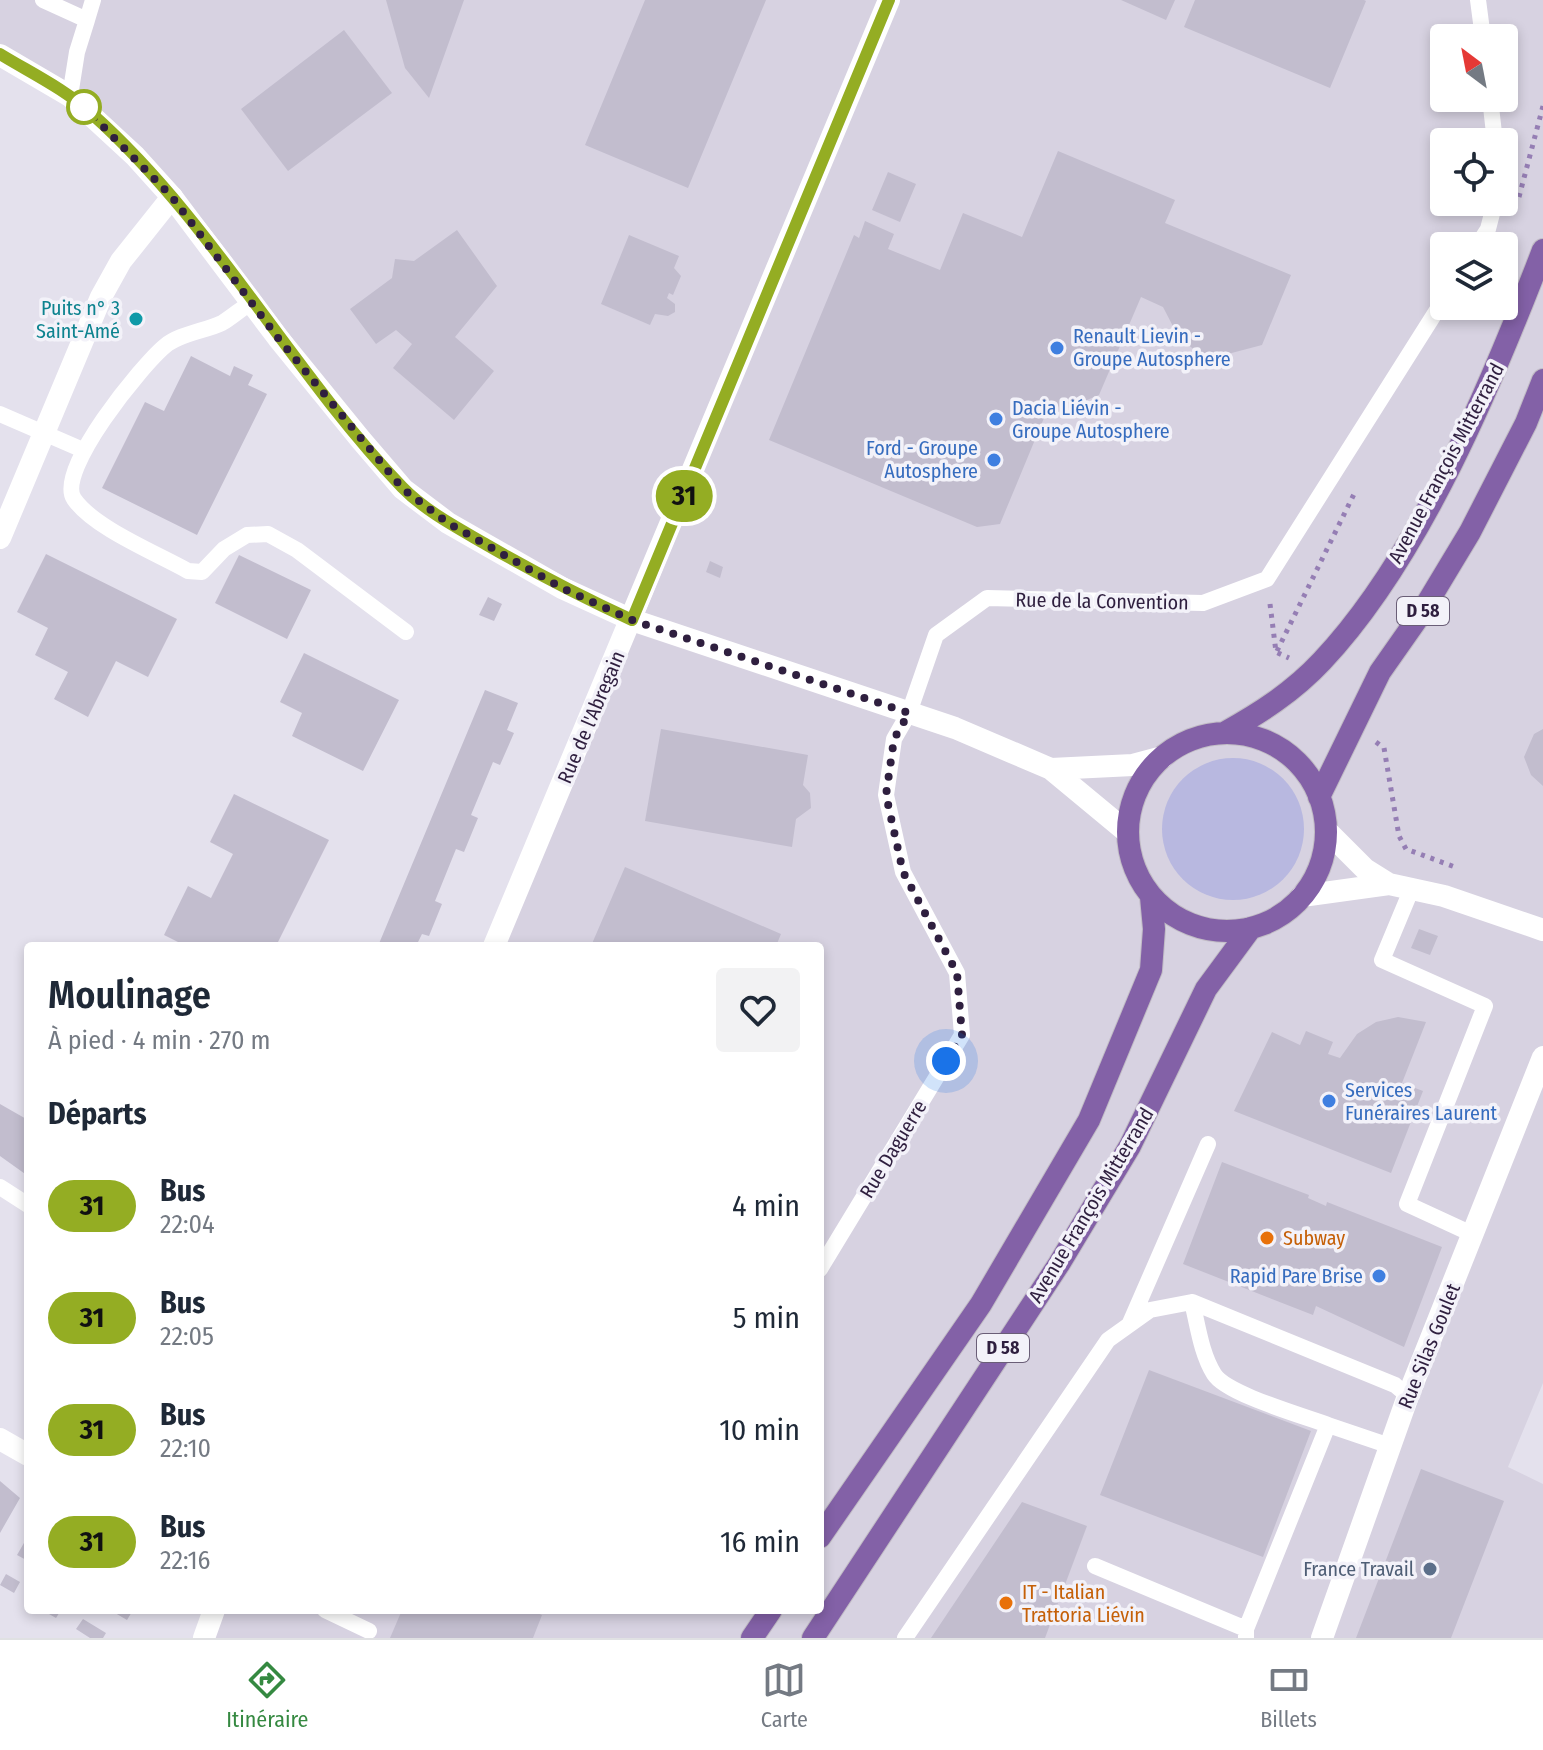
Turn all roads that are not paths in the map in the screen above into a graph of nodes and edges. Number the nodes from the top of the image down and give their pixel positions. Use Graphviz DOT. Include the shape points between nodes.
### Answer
graph roads {
  1 [pos="43,0"];
  2 [pos="93,0"];
  3 [pos="889,0"];
  4 [pos="1478,0"];
  5 [pos="87,20"];
  6 [pos="1481,24"];
  7 [pos="0,55"];
  8 [pos="70,96"];
  9 [pos="172,197"];
  10 [pos="1543,250"];
  11 [pos="252,302"];
  12 [pos="1431,320"];
  13 [pos="1543,380"];
  14 [pos="0,414"];
  15 [pos="43,434"];
  16 [pos="83,450"];
  17 [pos="0,538"];
  18 [pos="632,620"];
  19 [pos="406,632"];
  20 [pos="909,713"];
  21 [pos="1224,733"];
  22 [pos="1163,757"];
  23 [pos="1051,769"];
  24 [pos="1319,797"];
  25 [pos="1326,830"];
  26 [pos="1127,832"];
  27 [pos="1389,884"];
  28 [pos="1412,888"];
  29 [pos="1302,896"];
  30 [pos="1151,897"];
  31 [pos="1251,928"];
  32 [pos="1543,930"];
  33 [pos="496,942"];
  34 [pos="1543,1057"];
  35 [pos="1208,1144"];
  36 [pos="0,1187"];
  37 [pos="24,1202"];
  38 [pos="1472,1234"];
  39 [pos="824,1262"];
  40 [pos="1192,1302"];
  41 [pos="1129,1325"];
  42 [pos="1408,1396"];
  43 [pos="1328,1425"];
  44 [pos="0,1439"];
  45 [pos="1390,1446"];
  46 [pos="24,1453"];
  47 [pos="824,1531"];
  48 [pos="1095,1566"];
  49 [pos="213,1614"];
  50 [pos="333,1614"];
  51 [pos="768,1614"];
  52 [pos="369,1631"];
  53 [pos="1246,1633"];
  54 [pos="204,1638"];
  55 [pos="752,1638"];
  56 [pos="813,1638"];
  57 [pos="905,1638"];
  58 [pos="1322,1638"];
  1 -- 5 [label="lane"];
  2 -- 5 [label="lane"];
  3 -- 18 [label="street, Rue de l'Abregain"];
  4 -- 6 [label="lane"];
  5 -- 8 [label="lane"];
  7 -- 8 [label="street"];
  8 -- 9 [label="street"];
  9 -- 11 [label="street"];
  9 -- 15 [label="street" via="121,261 101,297"];
  10 -- 21 [label="main road, Avenue François Mitterrand / D 58" via="1496,373 1370,603 1322,661 1275,704"];
  11 -- 16 [label="lane" via="225,321 168,343 145,365"];
  11 -- 18 [label="street" via="403,489 448,523 562,588"];
  12 -- 20 [label="lane, Rue de la Convention" via="1267,579 1203,603 987,598 936,635"];
  13 -- 24 [label="main road, D 58" via="1470,532 1380,672"];
  14 -- 15 [label="lane"];
  15 -- 16 [label="lane"];
  15 -- 17 [label="street"];
  16 -- 19 [label="lane" via="70,481 71,495 86,514 188,571 202,572 247,535 268,534"];
  18 -- 20 [label="street"];
  18 -- 33 [label="street, Rue de l'Abregain"];
  20 -- 23 [label="street"];
  20 -- 39 [label="lane, Rue Daguerre" via="894,739 886,795 903,872 957,973 962,1035"];
  21 -- 22 [label="main road" via="1182,744"];
  21 -- 24 [label="main road" via="1257,738 1288,754"];
  22 -- 23 [label="street" via="1133,765"];
  22 -- 26 [label="main road" via="1137,790"];
  23 -- 26 [label="street"];
  24 -- 25 [label="main road"];
  25 -- 27 [label="street" via="1365,869"];
  25 -- 29 [label="main road" via="1324,854"];
  26 -- 30 [label="main road" via="1138,877"];
  27 -- 28 [label="street"];
  27 -- 29 [label="street"];
  28 -- 32 [label="street"];
  28 -- 38 [label="lane" via="1382,960 1485,1006 1407,1204"];
  29 -- 31 [label="main road" via="1270,921"];
  30 -- 31 [label="main road" via="1186,923 1229,932"];
  30 -- 47 [label="main road, D 58" via="1151,970 1089,1120 981,1304"];
  31 -- 56 [label="main road, Avenue François Mitterrand / D 58" via="1206,989 1130,1146 1059,1264"];
  34 -- 38 [label="street, Rue Silas Goulet"];
  35 -- 41 [label="lane"];
  36 -- 37 [label="lane"];
  38 -- 42 [label="street, Rue Silas Goulet"];
  40 -- 41 [label="lane" via="1150,1310"];
  40 -- 42 [label="lane" via="1395,1385"];
  40 -- 43 [label="lane" via="1216,1378"];
  41 -- 57 [label="lane" via="1108,1340"];
  42 -- 45 [label="street, Rue Silas Goulet"];
  43 -- 45 [label="lane"];
  43 -- 53 [label="lane"];
  44 -- 46 [label="street"];
  45 -- 58 [label="street, Rue Silas Goulet"];
  48 -- 53 [label="lane"];
  49 -- 54 [label="street"];
  50 -- 52 [label="lane"];
  51 -- 55 [label="main road"];
}
